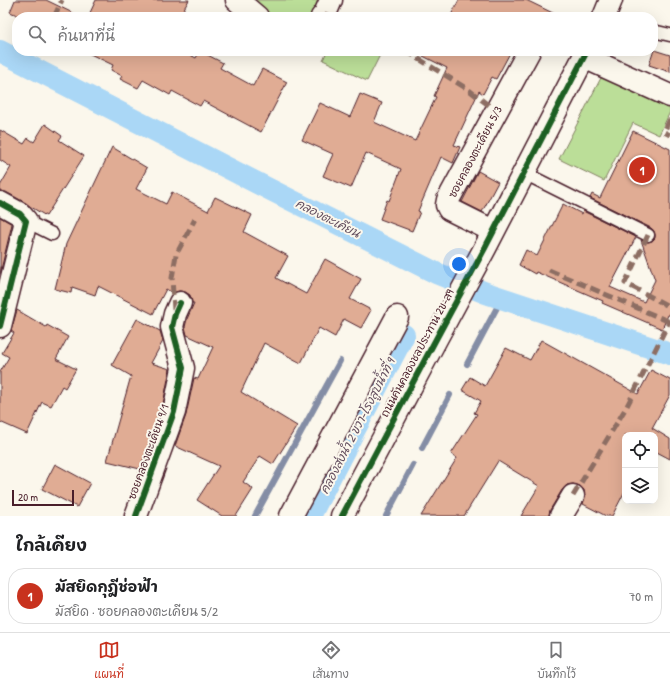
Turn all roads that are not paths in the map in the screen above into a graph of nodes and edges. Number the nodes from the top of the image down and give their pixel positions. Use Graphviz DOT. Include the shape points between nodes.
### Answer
graph roads {
  1 [pos="237,0"];
  2 [pos="331,0"];
  3 [pos="611,0"];
  4 [pos="250,12"];
  5 [pos="325,12"];
  6 [pos="606,12"];
  7 [pos="658,32"];
  8 [pos="670,35"];
  9 [pos="526,56"];
  10 [pos="584,56"];
  11 [pos="589,56"];
  12 [pos="670,96"];
  13 [pos="524,173"];
  14 [pos="0,204"];
  15 [pos="26,221"];
  16 [pos="52,234"];
  17 [pos="648,235"];
  18 [pos="489,240"];
  19 [pos="180,303"];
  20 [pos="397,317"];
  21 [pos="0,326"];
  22 [pos="573,496"];
  23 [pos="136,516"];
  24 [pos="291,516"];
  25 [pos="342,516"];
  26 [pos="561,516"];
  1 -- 4 [label="street"];
  2 -- 5 [label="street"];
  3 -- 6 [label="street"];
  7 -- 8 [label="lane"];
  9 -- 18 [label="street, ซอยคลองตะเคียน 5/3" via="448,200 449,209"];
  10 -- 13 [label="street, ถนนคันคลองชลประทาน 2ข-ส9"];
  11 -- 12 [label="street"];
  13 -- 17 [label="lane"];
  13 -- 18 [label="street, ถนนคันคลองชลประทาน 2ข-ส9"];
  14 -- 15 [label="street" via="20,214"];
  15 -- 16 [label="lane"];
  15 -- 21 [label="street"];
  18 -- 25 [label="street, ถนนคันคลองชลประทาน 2ข-ส9"];
  19 -- 23 [label="street, ซอยคลองตะเคียน 9/1" via="172,328 183,368 174,412"];
  20 -- 24 [label="street"];
  22 -- 26 [label="street"];
}
